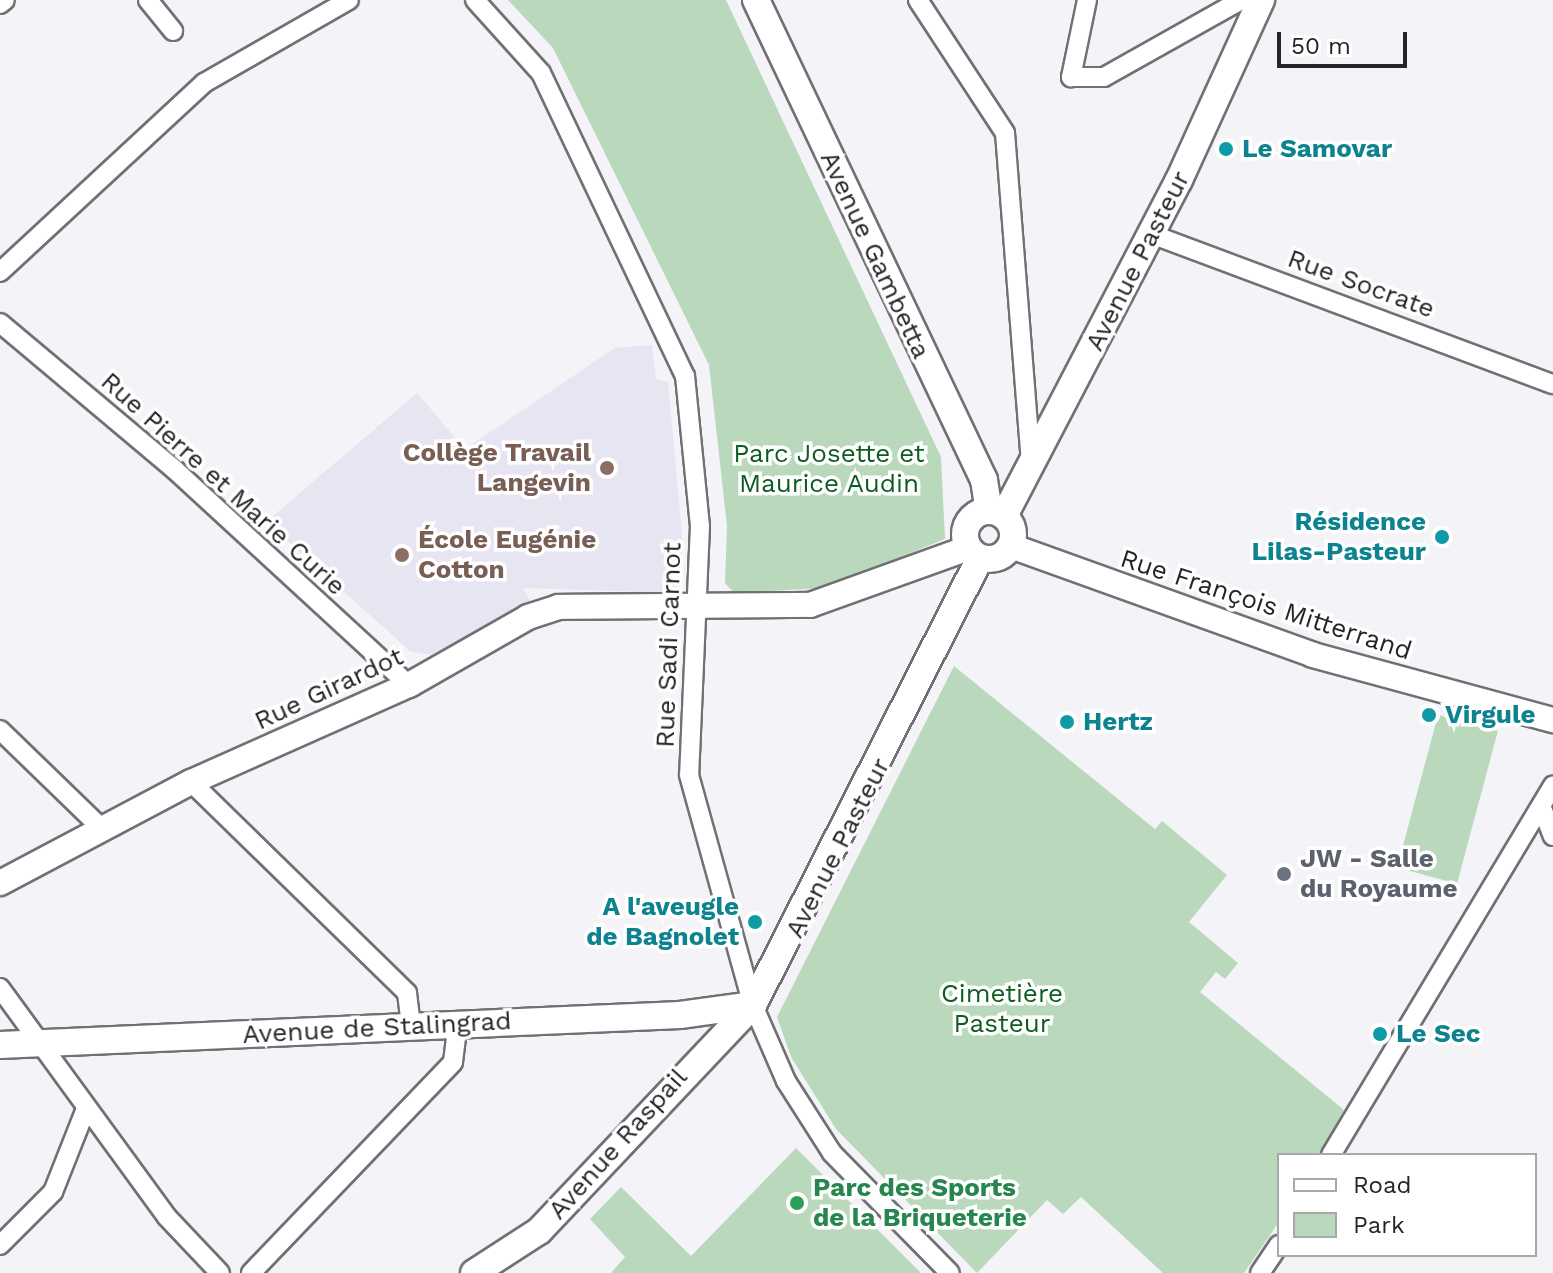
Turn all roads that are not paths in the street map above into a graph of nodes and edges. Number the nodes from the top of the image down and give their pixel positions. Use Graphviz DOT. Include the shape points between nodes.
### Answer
graph roads {
  1 [pos="5,0"];
  2 [pos="148,0"];
  3 [pos="349,0"];
  4 [pos="475,0"];
  5 [pos="756,0"];
  6 [pos="918,0"];
  7 [pos="1087,0"];
  8 [pos="1255,0"];
  9 [pos="0,4"];
  10 [pos="173,31"];
  11 [pos="1151,234"];
  12 [pos="0,272"];
  13 [pos="0,323"];
  14 [pos="1553,384"];
  15 [pos="1031,469"];
  16 [pos="997,514"];
  17 [pos="1011,546"];
  18 [pos="974,553"];
  19 [pos="696,610"];
  20 [pos="409,685"];
  21 [pos="1553,720"];
  22 [pos="0,730"];
  23 [pos="191,782"];
  24 [pos="1553,785"];
  25 [pos="1542,808"];
  26 [pos="102,829"];
  27 [pos="1553,836"];
  28 [pos="0,883"];
  29 [pos="0,988"];
  30 [pos="753,1005"];
  31 [pos="458,1024"];
  32 [pos="411,1026"];
  33 [pos="0,1045"];
  34 [pos="38,1045"];
  35 [pos="85,1111"];
  36 [pos="1332,1153"];
  37 [pos="0,1245"];
  38 [pos="1277,1248"];
  39 [pos="220,1273"];
  40 [pos="251,1273"];
  41 [pos="474,1273"];
  42 [pos="950,1273"];
  43 [pos="1260,1273"];
  1 -- 9 [label="street"];
  2 -- 10 [label="street"];
  3 -- 12 [label="street" via="204,83"];
  4 -- 19 [label="street, Rue Sadi Carnot" via="541,73 685,376 700,526"];
  5 -- 16 [label="main road, Avenue Gambetta"];
  6 -- 15 [label="street" via="1005,133"];
  7 -- 8 [label="street" via="1071,77 1104,77"];
  8 -- 11 [label="main road, Avenue Pasteur"];
  11 -- 14 [label="street, Rue Socrate"];
  11 -- 15 [label="main road, Avenue Pasteur"];
  13 -- 20 [label="street, Rue Pierre et Marie Curie" via="175,470"];
  15 -- 16 [label="main road, Avenue Pasteur"];
  16 -- 17 [label="main road, Avenue Gambetta"];
  16 -- 18 [label="main road, Avenue Pasteur" via="970,520"];
  17 -- 18 [label="main road" via="995,559"];
  17 -- 21 [label="street, Rue François Mitterrand" via="1313,655"];
  18 -- 19 [label="street" via="810,605"];
  18 -- 30 [label="main road, Avenue Pasteur"];
  19 -- 20 [label="street, Rue Girardot" via="558,607 528,617"];
  19 -- 30 [label="street, Rue Sadi Carnot" via="689,775"];
  20 -- 23 [label="street, Rue Girardot"];
  22 -- 26 [label="street"];
  23 -- 26 [label="street, Rue Girardot"];
  23 -- 32 [label="street" via="407,993"];
  24 -- 25 [label="street"];
  25 -- 27 [label="street"];
  25 -- 36 [label="street" via="1516,836"];
  26 -- 28 [label="street, Rue Girardot"];
  29 -- 34 [label="street"];
  30 -- 31 [label="main road, Avenue de Stalingrad"];
  30 -- 41 [label="main road, Avenue Raspail" via="539,1231"];
  30 -- 42 [label="street, Rue Sadi Carnot" via="786,1081 832,1153"];
  31 -- 32 [label="main road, Avenue de Stalingrad"];
  31 -- 40 [label="street" via="453,1062"];
  32 -- 34 [label="main road, Avenue de Stalingrad"];
  33 -- 34 [label="main road, Avenue de Stalingrad"];
  34 -- 35 [label="street"];
  35 -- 37 [label="street" via="53,1192"];
  35 -- 39 [label="street"];
  38 -- 43 [label="street"];
}
